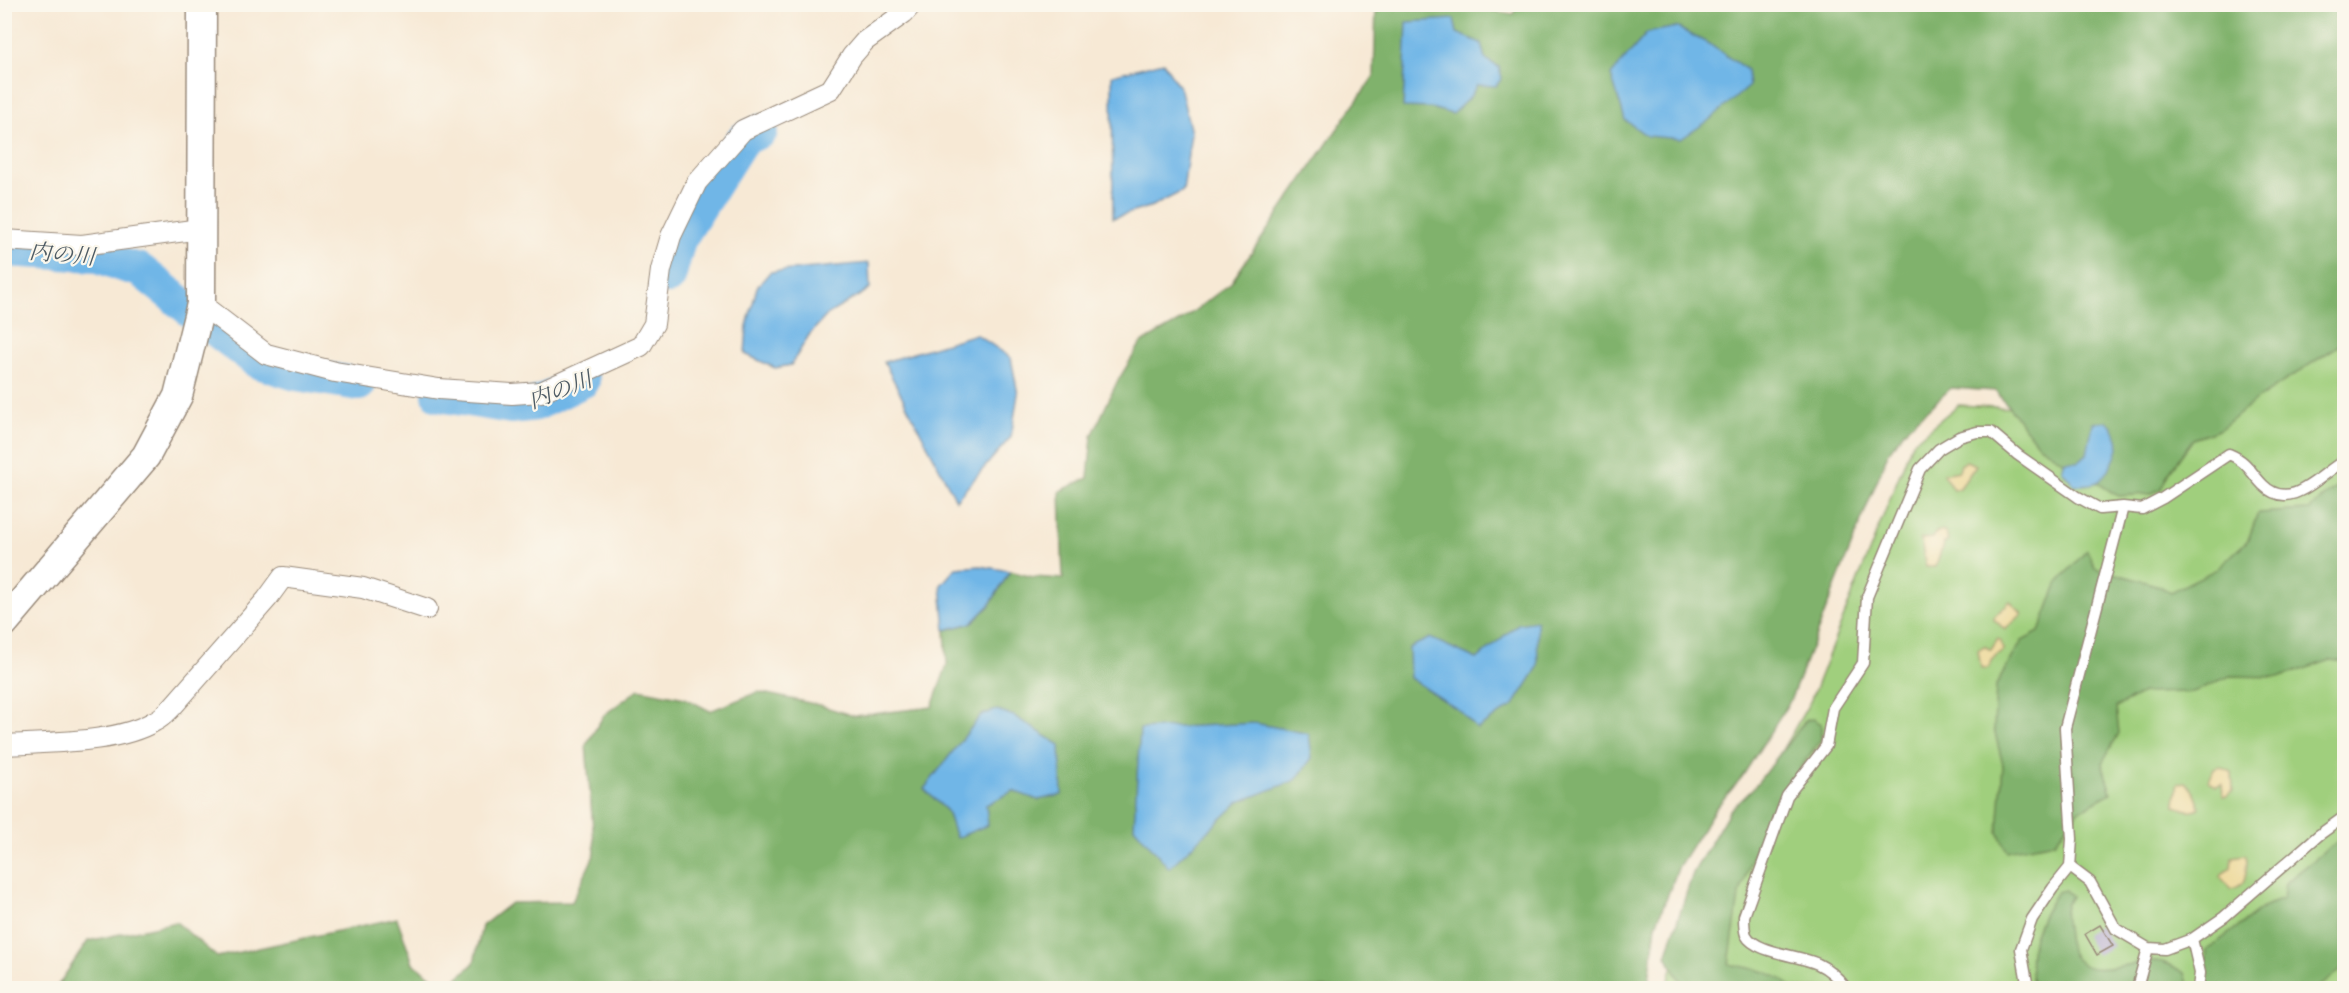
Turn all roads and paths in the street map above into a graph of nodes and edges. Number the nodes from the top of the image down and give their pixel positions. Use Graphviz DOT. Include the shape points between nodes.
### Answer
graph roads {
  1 [pos="201,4"];
  2 [pos="912,4"];
  3 [pos="200,229"];
  4 [pos="4,240"];
  5 [pos="201,304"];
  6 [pos="2344,461"];
  7 [pos="2122,507"];
  8 [pos="427,609"];
  9 [pos="4,623"];
  10 [pos="4,745"];
  11 [pos="2344,817"];
  12 [pos="2070,867"];
  13 [pos="2192,939"];
  14 [pos="2148,948"];
  15 [pos="2344,983"];
  16 [pos="1846,988"];
  17 [pos="2028,988"];
  18 [pos="2137,988"];
  19 [pos="2198,988"];
  20 [pos="2335,988"];
  1 -- 3 [label="street"];
  2 -- 5 [label="street" via="865,41 831,89 743,130 697,182 671,236 661,270 654,324 640,346 541,392 439,389 334,372 266,354"];
  3 -- 4 [label="street" via="82,245"];
  3 -- 5 [label="street"];
  5 -- 9 [label="street" via="178,396 146,456"];
  6 -- 7 [label="lane" via="2288,496 2276,495 2250,467 2229,454 2142,509"];
  7 -- 12 [label="lane" via="2065,728 2072,839"];
  7 -- 16 [label="lane" via="2100,509 2078,498 1991,432 1959,437 1939,449 1920,469 1867,597 1863,663 1833,708 1826,746 1787,796 1744,916 1746,934 1757,946 1820,965"];
  8 -- 10 [label="street" via="363,588 283,577 156,721 91,740"];
  11 -- 13 [label="lane"];
  12 -- 14 [label="lane" via="2090,882 2116,929"];
  12 -- 17 [label="lane" via="2032,919 2021,949"];
  13 -- 14 [label="lane" via="2165,949"];
  13 -- 19 [label="lane" via="2200,973"];
  14 -- 18 [label="lane"];
  15 -- 20 [label="lane"];
}
